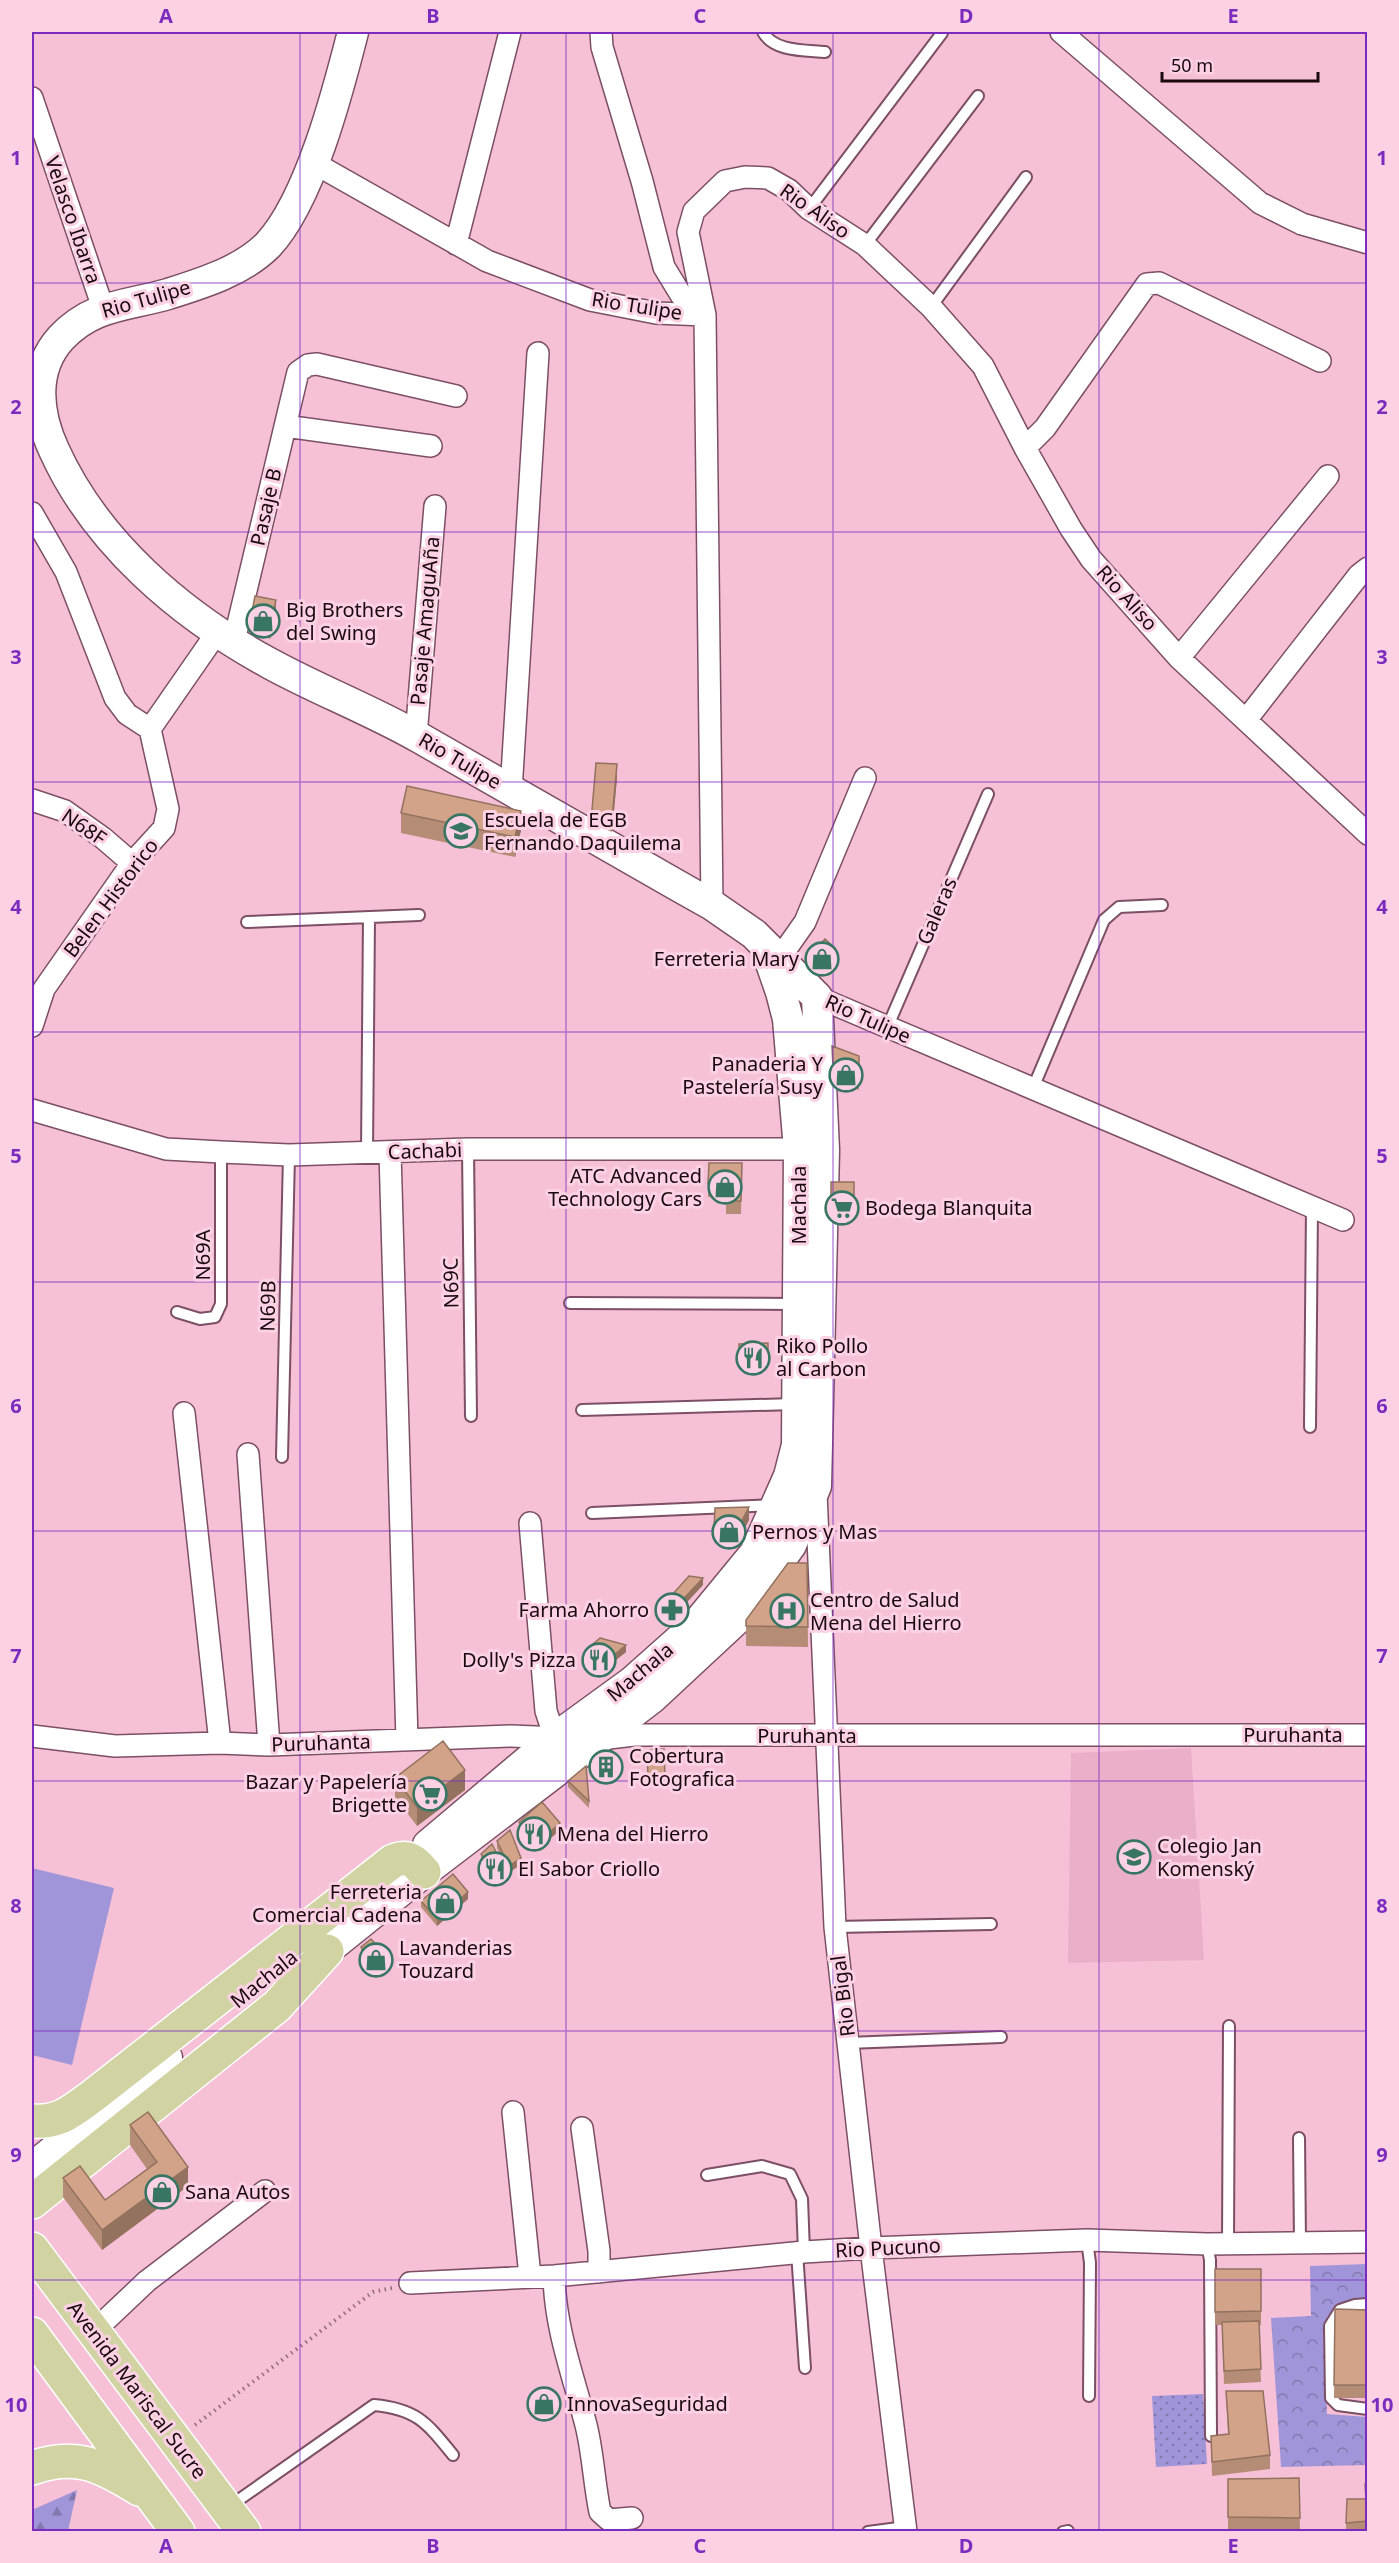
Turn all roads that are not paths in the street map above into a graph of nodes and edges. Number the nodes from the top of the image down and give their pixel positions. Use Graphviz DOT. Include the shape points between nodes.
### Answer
graph roads {
  1 [pos="353,32"];
  2 [pos="510,32"];
  3 [pos="763,32"];
  4 [pos="1061,32"];
  5 [pos="942,33"];
  6 [pos="602,36"];
  7 [pos="825,52"];
  8 [pos="978,96"];
  9 [pos="32,98"];
  10 [pos="314,164"];
  11 [pos="1026,177"];
  12 [pos="809,209"];
  13 [pos="1368,243"];
  14 [pos="456,244"];
  15 [pos="865,245"];
  16 [pos="931,307"];
  17 [pos="103,308"];
  18 [pos="705,315"];
  19 [pos="538,353"];
  20 [pos="1320,361"];
  21 [pos="456,396"];
  22 [pos="285,426"];
  23 [pos="431,446"];
  24 [pos="1025,448"];
  25 [pos="1328,476"];
  26 [pos="435,506"];
  27 [pos="32,513"];
  28 [pos="1368,568"];
  29 [pos="226,636"];
  30 [pos="1179,658"];
  31 [pos="1246,720"];
  32 [pos="150,729"];
  33 [pos="416,736"];
  34 [pos="866,778"];
  35 [pos="511,792"];
  36 [pos="988,794"];
  37 [pos="32,800"];
  38 [pos="1368,834"];
  39 [pos="132,863"];
  40 [pos="712,905"];
  41 [pos="1162,905"];
  42 [pos="419,915"];
  43 [pos="369,916"];
  44 [pos="247,922"];
  45 [pos="772,953"];
  46 [pos="817,997"];
  47 [pos="32,1026"];
  48 [pos="887,1028"];
  49 [pos="1032,1088"];
  50 [pos="32,1110"];
  51 [pos="468,1149"];
  52 [pos="811,1149"];
  53 [pos="221,1152"];
  54 [pos="390,1152"];
  55 [pos="367,1153"];
  56 [pos="289,1155"];
  57 [pos="1312,1207"];
  58 [pos="1343,1220"];
  59 [pos="570,1303"];
  60 [pos="798,1304"];
  61 [pos="177,1312"];
  62 [pos="797,1404"];
  63 [pos="582,1410"];
  64 [pos="184,1413"];
  65 [pos="471,1416"];
  66 [pos="1310,1427"];
  67 [pos="248,1454"];
  68 [pos="282,1456"];
  69 [pos="802,1481"];
  70 [pos="776,1505"];
  71 [pos="592,1513"];
  72 [pos="530,1523"];
  73 [pos="1368,1735"];
  74 [pos="32,1736"];
  75 [pos="825,1737"];
  76 [pos="555,1738"];
  77 [pos="601,1739"];
  78 [pos="407,1740"];
  79 [pos="220,1743"];
  80 [pos="269,1745"];
  81 [pos="418,1865"];
  82 [pos="991,1924"];
  83 [pos="835,1927"];
  84 [pos="327,1951"];
  85 [pos="1228,2026"];
  86 [pos="1001,2037"];
  87 [pos="848,2043"];
  88 [pos="513,2112"];
  89 [pos="32,2121"];
  90 [pos="582,2128"];
  91 [pos="90,2129"];
  92 [pos="1299,2138"];
  93 [pos="32,2168"];
  94 [pos="707,2175"];
  95 [pos="32,2185"];
  96 [pos="265,2191"];
  97 [pos="32,2202"];
  98 [pos="1087,2240"];
  99 [pos="1368,2242"];
  100 [pos="1300,2243"];
  101 [pos="1218,2244"];
  102 [pos="871,2248"];
  103 [pos="32,2249"];
  104 [pos="800,2252"];
  105 [pos="599,2271"];
  106 [pos="530,2276"];
  107 [pos="554,2276"];
  108 [pos="410,2283"];
  109 [pos="1368,2304"];
  110 [pos="92,2333"];
  111 [pos="32,2334"];
  112 [pos="805,2368"];
  113 [pos="1089,2396"];
  114 [pos="1368,2409"];
  115 [pos="1211,2436"];
  116 [pos="453,2455"];
  117 [pos="32,2468"];
  118 [pos="151,2496"];
  119 [pos="632,2518"];
  120 [pos="236,2520"];
  121 [pos="906,2529"];
  122 [pos="1068,2531"];
  123 [pos="178,2532"];
  124 [pos="868,2532"];
  125 [pos="1063,2532"];
  1 -- 10 [label="main road, Rio Tulipe"];
  2 -- 14 [label="street"];
  3 -- 7 [label="lane" via="780,47"];
  4 -- 13 [label="street" via="1260,203 1302,224"];
  5 -- 12 [label="lane"];
  6 -- 18 [label="street" via="664,267 681,295"];
  8 -- 15 [label="lane"];
  9 -- 17 [label="street, Velasco Ibarra"];
  10 -- 14 [label="street, Rio Tulipe"];
  10 -- 17 [label="main road, Rio Tulipe" via="284,223 260,251 204,283"];
  11 -- 16 [label="lane"];
  12 -- 15 [label="street, Rio Aliso"];
  12 -- 18 [label="street, Rio Aliso" via="789,190 768,178 725,181 710,193 694,212 688,232"];
  14 -- 18 [label="street, Rio Tulipe" via="487,261 590,300 656,313"];
  15 -- 16 [label="street, Rio Aliso"];
  16 -- 24 [label="street, Rio Aliso" via="982,366"];
  17 -- 29 [label="main road, Rio Tulipe" via="62,336 43,368 39,393 47,435 88,510 119,546 181,605"];
  18 -- 40 [label="street, Rio Aliso"];
  19 -- 35 [label="street"];
  20 -- 24 [label="street" via="1159,283 1147,284 1045,428"];
  21 -- 22 [label="street, Pasaje B" via="308,365 298,372"];
  22 -- 23 [label="street"];
  22 -- 29 [label="street, Pasaje B"];
  24 -- 30 [label="street, Rio Aliso" via="1091,559"];
  25 -- 30 [label="street"];
  26 -- 33 [label="street, Pasaje AmaguAña"];
  27 -- 32 [label="street" via="66,572 115,698 127,714"];
  28 -- 31 [label="street"];
  29 -- 32 [label="street"];
  29 -- 33 [label="main road, Rio Tulipe" via="268,662"];
  30 -- 31 [label="street, Rio Aliso"];
  31 -- 38 [label="street, Rio Aliso"];
  32 -- 39 [label="street, Belen Historico" via="168,809 164,828"];
  33 -- 35 [label="main road, Rio Tulipe"];
  34 -- 45 [label="street" via="805,922"];
  35 -- 40 [label="main road, Rio Tulipe"];
  36 -- 48 [label="lane, Galeras"];
  37 -- 39 [label="street, N68F" via="65,811"];
  39 -- 47 [label="street, Belen Historico" via="44,989"];
  40 -- 45 [label="main road, Rio Tulipe" via="739,922"];
  41 -- 49 [label="lane" via="1119,907 1104,920"];
  42 -- 43 [label="lane"];
  43 -- 44 [label="lane"];
  43 -- 55 [label="lane"];
  45 -- 46 [label="main road, Rio Tulipe"];
  45 -- 52 [label="main road, Machala"];
  46 -- 48 [label="street, Rio Tulipe"];
  46 -- 52 [label="main road, Machala"];
  48 -- 49 [label="street, Rio Tulipe"];
  49 -- 57 [label="street, Rio Tulipe"];
  50 -- 53 [label="street, Cachabi" via="166,1149"];
  51 -- 52 [label="street, Cachabi"];
  51 -- 54 [label="street, Cachabi"];
  51 -- 65 [label="lane, N69C"];
  52 -- 60 [label="main road, Machala"];
  52 -- 69 [label="main road, Machala"];
  53 -- 56 [label="street, Cachabi"];
  53 -- 61 [label="lane, N69A" via="221,1304 214,1317 200,1319"];
  54 -- 55 [label="street, Cachabi"];
  54 -- 78 [label="street"];
  55 -- 56 [label="street, Cachabi"];
  56 -- 68 [label="lane, N69B"];
  57 -- 58 [label="street, Rio Tulipe"];
  57 -- 66 [label="lane"];
  59 -- 60 [label="lane"];
  60 -- 62 [label="main road, Machala"];
  62 -- 63 [label="lane"];
  62 -- 69 [label="main road, Machala"];
  64 -- 79 [label="street"];
  67 -- 80 [label="street"];
  69 -- 70 [label="main road, Machala"];
  69 -- 75 [label="street, Rio Bigal"];
  69 -- 77 [label="main road, Machala" via="791,1545 738,1618 652,1698"];
  70 -- 71 [label="lane"];
  70 -- 76 [label="main road, Machala" via="755,1553 695,1626 632,1682"];
  72 -- 76 [label="street" via="546,1711"];
  73 -- 75 [label="street, Puruhanta"];
  74 -- 79 [label="street, Puruhanta" via="115,1746"];
  75 -- 77 [label="street, Puruhanta" via="634,1735"];
  75 -- 83 [label="street, Rio Bigal"];
  76 -- 77 [label="street, Puruhanta"];
  76 -- 78 [label="street, Puruhanta"];
  76 -- 81 [label="main road, Machala"];
  77 -- 81 [label="main road, Machala"];
  78 -- 80 [label="street, Puruhanta"];
  79 -- 80 [label="street, Puruhanta"];
  81 -- 84 [label="main road, Machala"];
  81 -- 89 [label="main road" via="401,1858 382,1869 94,2096 65,2116 47,2122"];
  81 -- 91 [label="main road, Machala"];
  82 -- 83 [label="lane"];
  83 -- 87 [label="street, Rio Bigal"];
  84 -- 91 [label="main road, Machala"];
  84 -- 97 [label="main road" via="277,2006"];
  85 -- 101 [label="lane"];
  86 -- 87 [label="lane"];
  87 -- 102 [label="street, Rio Bigal"];
  88 -- 106 [label="street"];
  90 -- 105 [label="street"];
  91 -- 93 [label="main road, Machala"];
  91 -- 95 [label="main road, Machala"];
  92 -- 100 [label="lane"];
  94 -- 104 [label="lane" via="762,2166 790,2175 802,2199"];
  96 -- 110 [label="street" via="147,2281"];
  98 -- 101 [label="street, Rio Pucuno"];
  98 -- 102 [label="street, Rio Pucuno"];
  98 -- 113 [label="lane"];
  99 -- 100 [label="street, Rio Pucuno"];
  100 -- 101 [label="street, Rio Pucuno"];
  101 -- 115 [label="lane" via="1210,2260"];
  102 -- 104 [label="street, Rio Pucuno"];
  102 -- 121 [label="street, Rio Bigal"];
  103 -- 110 [label="main road, Avenida Mariscal Sucre"];
  104 -- 105 [label="street, Rio Pucuno"];
  104 -- 112 [label="lane"];
  105 -- 107 [label="street, Rio Pucuno"];
  106 -- 107 [label="street, Rio Pucuno"];
  106 -- 108 [label="street, Rio Pucuno"];
  107 -- 119 [label="street" via="562,2345 585,2423 600,2512 609,2520"];
  109 -- 114 [label="lane" via="1340,2310 1330,2326 1331,2398 1338,2406"];
  110 -- 120 [label="main road, Avenida Mariscal Sucre"];
  111 -- 118 [label="main road"];
  116 -- 120 [label="lane" via="427,2423 405,2410 374,2405"];
  117 -- 118 [label="main road" via="82,2461 109,2471"];
  118 -- 123 [label="main road"];
  121 -- 124 [label="lane"];
  122 -- 125 [label="lane"];
}
